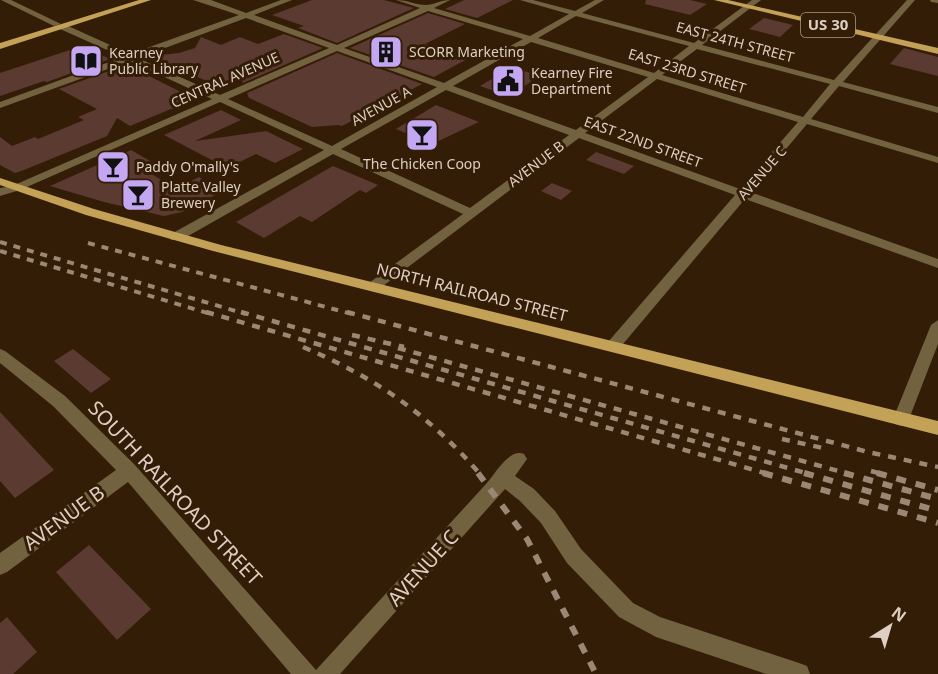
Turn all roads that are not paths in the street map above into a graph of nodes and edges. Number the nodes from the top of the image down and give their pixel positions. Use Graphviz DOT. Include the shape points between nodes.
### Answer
graph roads {
  1 [pos="5,0"];
  2 [pos="134,0"];
  3 [pos="147,0"];
  4 [pos="197,0"];
  5 [pos="288,0"];
  6 [pos="400,0"];
  7 [pos="447,0"];
  8 [pos="524,0"];
  9 [pos="600,0"];
  10 [pos="718,0"];
  11 [pos="911,0"];
  12 [pos="206,1"];
  13 [pos="749,2"];
  14 [pos="428,8"];
  15 [pos="576,14"];
  16 [pos="246,15"];
  17 [pos="60,25"];
  18 [pos="878,34"];
  19 [pos="530,39"];
  20 [pos="0,44"];
  21 [pos="696,45"];
  22 [pos="938,45"];
  23 [pos="337,48"];
  24 [pos="938,51"];
  25 [pos="130,58"];
  26 [pos="656,75"];
  27 [pos="838,83"];
  28 [pos="446,86"];
  29 [pos="220,99"];
  30 [pos="0,105"];
  31 [pos="938,110"];
  32 [pos="806,121"];
  33 [pos="577,134"];
  34 [pos="332,150"];
  35 [pos="938,160"];
  36 [pos="0,181"];
  37 [pos="16,188"];
  38 [pos="0,192"];
  39 [pos="742,195"];
  40 [pos="0,199"];
  41 [pos="471,213"];
  42 [pos="176,237"];
  43 [pos="938,264"];
  44 [pos="374,286"];
  45 [pos="938,325"];
  46 [pos="613,346"];
  47 [pos="0,355"];
  48 [pos="901,419"];
  49 [pos="938,428"];
  50 [pos="518,459"];
  51 [pos="129,471"];
  52 [pos="503,478"];
  53 [pos="0,565"];
  54 [pos="306,674"];
  55 [pos="325,674"];
  56 [pos="799,674"];
  1 -- 17 [label="street"];
  2 -- 17 [label="main road"];
  3 -- 17 [label="main road"];
  4 -- 12 [label="street, EAST 22ND STREET"];
  5 -- 16 [label="street"];
  6 -- 14 [label="street, EAST 23RD STREET"];
  7 -- 14 [label="street, CENTRAL AVENUE"];
  8 -- 15 [label="street, EAST 24TH STREET"];
  9 -- 15 [label="street, AVENUE A"];
  10 -- 13 [label="main road, US 30"];
  11 -- 18 [label="street, AVENUE C"];
  12 -- 16 [label="street, EAST 22ND STREET"];
  13 -- 18 [label="main road, US 30"];
  13 -- 21 [label="street, AVENUE B"];
  14 -- 19 [label="street, EAST 23RD STREET"];
  14 -- 23 [label="street, CENTRAL AVENUE"];
  15 -- 19 [label="street, AVENUE A"];
  15 -- 21 [label="street, EAST 24TH STREET"];
  16 -- 23 [label="street, EAST 22ND STREET"];
  16 -- 25 [label="street"];
  17 -- 20 [label="main road"];
  17 -- 25 [label="street"];
  18 -- 22 [label="main road, US 30"];
  18 -- 24 [label="main road, US 30"];
  18 -- 27 [label="street, AVENUE C"];
  19 -- 26 [label="street, EAST 23RD STREET"];
  19 -- 28 [label="street, AVENUE A"];
  21 -- 26 [label="street, AVENUE B"];
  21 -- 27 [label="street, EAST 24TH STREET"];
  23 -- 28 [label="street, EAST 22ND STREET"];
  23 -- 29 [label="street, CENTRAL AVENUE"];
  25 -- 29 [label="street"];
  25 -- 30 [label="street"];
  26 -- 32 [label="street, EAST 23RD STREET"];
  26 -- 33 [label="street, AVENUE B"];
  27 -- 31 [label="street, EAST 24TH STREET"];
  27 -- 32 [label="street, AVENUE C"];
  28 -- 33 [label="street, EAST 22ND STREET"];
  28 -- 34 [label="street, AVENUE A"];
  29 -- 34 [label="street"];
  29 -- 37 [label="street, CENTRAL AVENUE"];
  32 -- 35 [label="street, EAST 23RD STREET"];
  32 -- 39 [label="street, AVENUE C"];
  33 -- 39 [label="street, EAST 22ND STREET"];
  33 -- 41 [label="street, AVENUE B"];
  34 -- 41 [label="street"];
  34 -- 42 [label="street, AVENUE A"];
  36 -- 37 [label="main road, NORTH RAILROAD STREET"];
  37 -- 38 [label="street, CENTRAL AVENUE"];
  37 -- 40 [label="street, CENTRAL AVENUE"];
  37 -- 42 [label="main road, NORTH RAILROAD STREET"];
  39 -- 43 [label="street, EAST 22ND STREET"];
  39 -- 46 [label="street, AVENUE C"];
  41 -- 44 [label="street, AVENUE B"];
  42 -- 44 [label="main road, NORTH RAILROAD STREET"];
  44 -- 46 [label="main road, NORTH RAILROAD STREET"];
  45 -- 48 [label="street"];
  46 -- 48 [label="main road, NORTH RAILROAD STREET"];
  47 -- 51 [label="street, SOUTH RAILROAD STREET" via="59,401"];
  48 -- 49 [label="main road, NORTH RAILROAD STREET"];
  50 -- 52 [label="street, AVENUE C"];
  51 -- 53 [label="street, AVENUE B"];
  51 -- 54 [label="street, SOUTH RAILROAD STREET"];
  52 -- 55 [label="street, AVENUE C"];
  52 -- 56 [label="street" via="541,510 574,556 626,610 656,626"];
}
